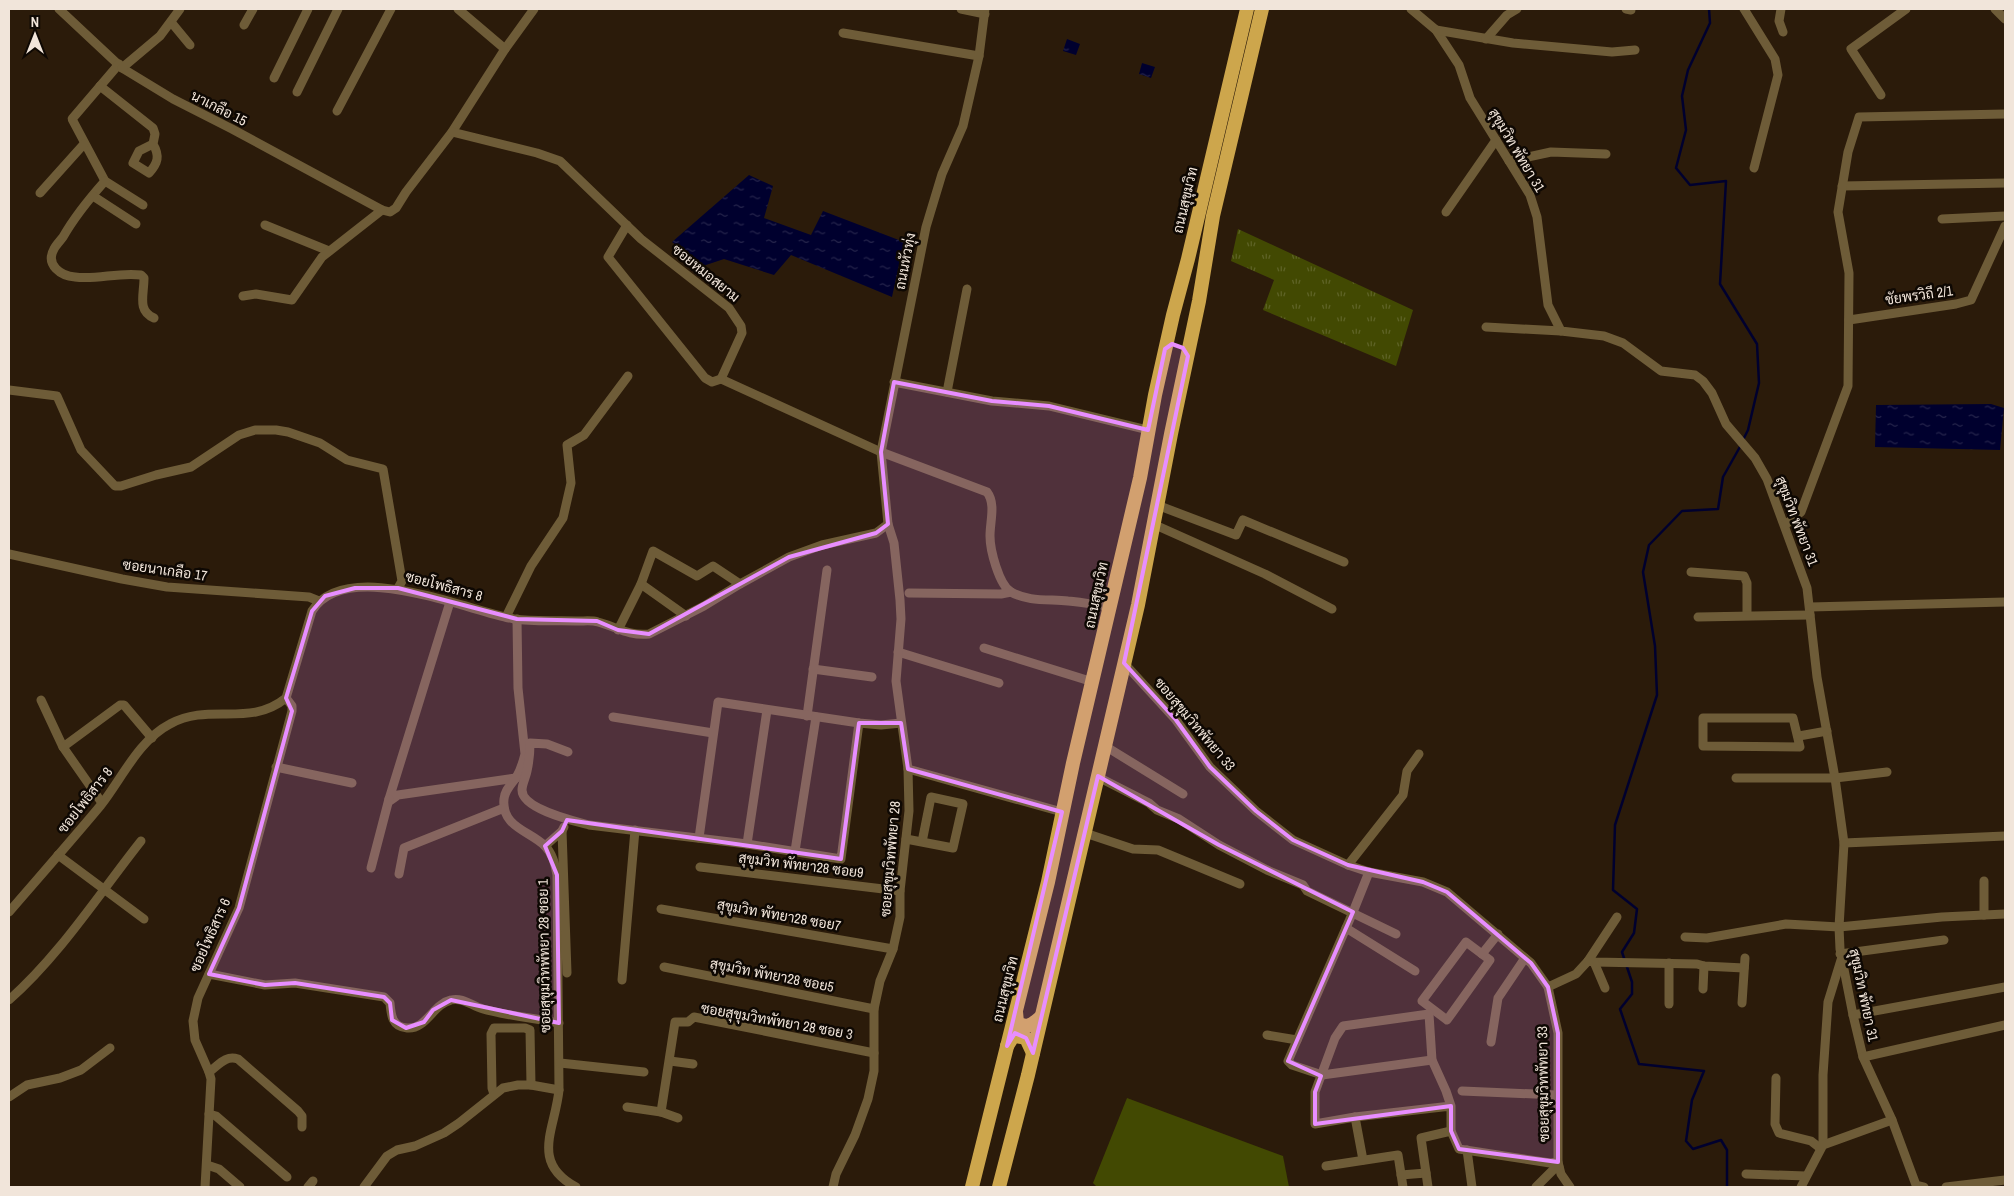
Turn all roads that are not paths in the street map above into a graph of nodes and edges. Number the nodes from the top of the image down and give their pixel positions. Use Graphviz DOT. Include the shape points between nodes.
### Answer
graph roads {
  1 [pos="58,9"];
  2 [pos="180,9"];
  3 [pos="253,9"];
  4 [pos="308,9"];
  5 [pos="338,9"];
  6 [pos="391,9"];
  7 [pos="458,9"];
  8 [pos="534,9"];
  9 [pos="961,9"];
  10 [pos="1247,9"];
  11 [pos="1262,9"];
  12 [pos="1412,9"];
  13 [pos="1517,9"];
  14 [pos="1744,9"];
  15 [pos="1781,9"];
  16 [pos="1906,9"];
  17 [pos="1995,9"];
  18 [pos="985,11"];
  19 [pos="2005,19"];
  20 [pos="171,22"];
  21 [pos="244,25"];
  22 [pos="1436,30"];
  23 [pos="1783,32"];
  24 [pos="843,33"];
  25 [pos="1486,39"];
  26 [pos="190,44"];
  27 [pos="505,49"];
  28 [pos="1635,50"];
  29 [pos="979,56"];
  30 [pos="120,66"];
  31 [pos="274,78"];
  32 [pos="100,86"];
  33 [pos="297,92"];
  34 [pos="1881,95"];
  35 [pos="337,111"];
  36 [pos="2005,114"];
  37 [pos="452,132"];
  38 [pos="1496,140"];
  39 [pos="84,144"];
  40 [pos="153,144"];
  41 [pos="1606,154"];
  42 [pos="1509,161"];
  43 [pos="1754,168"];
  44 [pos="105,181"];
  45 [pos="2005,183"];
  46 [pos="1842,186"];
  47 [pos="40,193"];
  48 [pos="92,196"];
  49 [pos="143,205"];
  50 [pos="382,210"];
  51 [pos="1446,212"];
  52 [pos="2005,216"];
  53 [pos="1942,219"];
  54 [pos="136,224"];
  55 [pos="266,225"];
  56 [pos="627,225"];
  57 [pos="2005,226"];
  58 [pos="329,251"];
  59 [pos="967,289"];
  60 [pos="243,296"];
  61 [pos="154,318"];
  62 [pos="1849,320"];
  63 [pos="1486,327"];
  64 [pos="1561,332"];
  65 [pos="1165,349"];
  66 [pos="1188,356"];
  67 [pos="628,376"];
  68 [pos="721,379"];
  69 [pos="894,382"];
  70 [pos="9,390"];
  71 [pos="948,392"];
  72 [pos="1148,430"];
  73 [pos="881,452"];
  74 [pos="1157,505"];
  75 [pos="888,524"];
  76 [pos="1153,524"];
  77 [pos="1785,525"];
  78 [pos="9,554"];
  79 [pos="1344,562"];
  80 [pos="827,570"];
  81 [pos="1691,572"];
  82 [pos="641,584"];
  83 [pos="740,584"];
  84 [pos="398,588"];
  85 [pos="909,592"];
  86 [pos="1011,592"];
  87 [pos="319,601"];
  88 [pos="450,602"];
  89 [pos="2005,602"];
  90 [pos="1110,607"];
  91 [pos="1332,609"];
  92 [pos="1810,611"];
  93 [pos="1747,615"];
  94 [pos="686,616"];
  95 [pos="506,617"];
  96 [pos="1698,617"];
  97 [pos="516,619"];
  98 [pos="618,630"];
  99 [pos="984,648"];
  100 [pos="898,652"];
  101 [pos="1124,663"];
  102 [pos="813,669"];
  103 [pos="872,677"];
  104 [pos="1093,682"];
  105 [pos="999,683"];
  106 [pos="286,698"];
  107 [pos="41,700"];
  108 [pos="767,710"];
  109 [pos="811,716"];
  110 [pos="613,717"];
  111 [pos="859,723"];
  112 [pos="901,723"];
  113 [pos="1827,731"];
  114 [pos="713,733"];
  115 [pos="1799,736"];
  116 [pos="152,738"];
  117 [pos="1105,746"];
  118 [pos="63,747"];
  119 [pos="568,752"];
  120 [pos="1419,754"];
  121 [pos="276,767"];
  122 [pos="908,769"];
  123 [pos="1887,772"];
  124 [pos="1098,777"];
  125 [pos="516,778"];
  126 [pos="1736,778"];
  127 [pos="1835,778"];
  128 [pos="352,783"];
  129 [pos="1183,794"];
  130 [pos="389,799"];
  131 [pos="102,803"];
  132 [pos="504,808"];
  133 [pos="1062,812"];
  134 [pos="568,820"];
  135 [pos="635,830"];
  136 [pos="562,831"];
  137 [pos="1085,833"];
  138 [pos="2005,836"];
  139 [pos="699,838"];
  140 [pos="906,839"];
  141 [pos="141,840"];
  142 [pos="922,842"];
  143 [pos="1844,843"];
  144 [pos="747,844"];
  145 [pos="545,846"];
  146 [pos="795,851"];
  147 [pos="58,855"];
  148 [pos="1348,866"];
  149 [pos="700,867"];
  150 [pos="371,868"];
  151 [pos="1369,872"];
  152 [pos="399,874"];
  153 [pos="1984,881"];
  154 [pos="1240,884"];
  155 [pos="102,890"];
  156 [pos="900,891"];
  157 [pos="661,909"];
  158 [pos="9,912"];
  159 [pos="1354,912"];
  160 [pos="2005,914"];
  161 [pos="1984,915"];
  162 [pos="1618,918"];
  163 [pos="144,919"];
  164 [pos="1839,927"];
  165 [pos="1346,928"];
  166 [pos="1396,934"];
  167 [pos="1498,934"];
  168 [pos="1685,937"];
  169 [pos="1944,940"];
  170 [pos="893,949"];
  171 [pos="1482,954"];
  172 [pos="1841,957"];
  173 [pos="1525,958"];
  174 [pos="1745,958"];
  175 [pos="1591,962"];
  176 [pos="1669,963"];
  177 [pos="1704,966"];
  178 [pos="664,967"];
  179 [pos="1744,968"];
  180 [pos="1416,971"];
  181 [pos="567,973"];
  182 [pos="208,974"];
  183 [pos="622,980"];
  184 [pos="1548,986"];
  185 [pos="2005,987"];
  186 [pos="1605,988"];
  187 [pos="1703,989"];
  188 [pos="9,1000"];
  189 [pos="1742,1002"];
  190 [pos="1669,1004"];
  191 [pos="874,1009"];
  192 [pos="1016,1011"];
  193 [pos="1852,1015"];
  194 [pos="1041,1017"];
  195 [pos="559,1023"];
  196 [pos="2005,1025"];
  197 [pos="1267,1035"];
  198 [pos="1297,1040"];
  199 [pos="1490,1042"];
  200 [pos="1007,1046"];
  201 [pos="110,1048"];
  202 [pos="874,1053"];
  203 [pos="1033,1053"];
  204 [pos="1863,1057"];
  205 [pos="1432,1060"];
  206 [pos="670,1061"];
  207 [pos="560,1063"];
  208 [pos="693,1064"];
  209 [pos="209,1072"];
  210 [pos="644,1072"];
  211 [pos="1322,1075"];
  212 [pos="1776,1078"];
  213 [pos="532,1085"];
  214 [pos="559,1090"];
  215 [pos="1462,1091"];
  216 [pos="494,1094"];
  217 [pos="1557,1095"];
  218 [pos="9,1097"];
  219 [pos="1451,1106"];
  220 [pos="627,1108"];
  221 [pos="661,1112"];
  222 [pos="210,1114"];
  223 [pos="1355,1117"];
  224 [pos="678,1118"];
  225 [pos="1892,1120"];
  226 [pos="302,1127"];
  227 [pos="1451,1131"];
  228 [pos="1822,1147"];
  229 [pos="1467,1150"];
  230 [pos="1363,1160"];
  231 [pos="1559,1164"];
  232 [pos="207,1165"];
  233 [pos="1326,1166"];
  234 [pos="1426,1172"];
  235 [pos="1746,1174"];
  236 [pos="1401,1176"];
  237 [pos="1806,1176"];
  238 [pos="286,1177"];
  239 [pos="2005,1180"];
  240 [pos="1918,1186"];
  241 [pos="205,1187"];
  242 [pos="240,1187"];
  243 [pos="364,1187"];
  244 [pos="576,1187"];
  245 [pos="833,1187"];
  246 [pos="972,1187"];
  247 [pos="999,1187"];
  248 [pos="1403,1187"];
  249 [pos="1428,1187"];
  250 [pos="1472,1187"];
  251 [pos="1536,1187"];
  252 [pos="1570,1187"];
  253 [pos="1801,1187"];
  254 [pos="1946,1187"];
  1 -- 30 [label="street, นาเกลือ 15"];
  2 -- 20 [label="street"];
  3 -- 21 [label="street"];
  4 -- 31 [label="street"];
  5 -- 33 [label="street"];
  6 -- 35 [label="street"];
  7 -- 27 [label="street"];
  8 -- 27 [label="street"];
  9 -- 18 [label="street"];
  10 -- 65 [label="highway, ถนนสุขุมวิท"];
  11 -- 66 [label="highway" via="1213,216"];
  12 -- 22 [label="street, สุขุมวิท พัทยา 31"];
  13 -- 25 [label="street" via="1507,15"];
  14 -- 43 [label="street" via="1775,58 1778,75"];
  15 -- 23 [label="street" via="1778,15"];
  16 -- 34 [label="street" via="1851,49"];
  17 -- 19 [label="street"];
  18 -- 29 [label="street, ถนนหัวทุ่ง"];
  20 -- 26 [label="street"];
  20 -- 30 [label="street" via="160,36"];
  22 -- 25 [label="street"];
  22 -- 38 [label="street, สุขุมวิท พัทยา 31" via="1459,65 1470,98"];
  24 -- 29 [label="street"];
  25 -- 28 [label="street" via="1612,52"];
  27 -- 37 [label="street"];
  29 -- 69 [label="street, ถนนหัวทุ่ง" via="963,126 942,174 926,227"];
  30 -- 32 [label="street"];
  30 -- 50 [label="street, นาเกลือ 15" via="173,99"];
  32 -- 39 [label="street" via="72,119"];
  32 -- 40 [label="street" via="153,128"];
  36 -- 46 [label="street" via="1859,117"];
  37 -- 50 [label="street" via="396,208 390,212"];
  37 -- 56 [label="street, ซอยหมอสยาม" via="537,152 560,162"];
  38 -- 42 [label="street, สุขุมวิท พัทยา 31"];
  38 -- 51 [label="street"];
  39 -- 44 [label="street"];
  39 -- 47 [label="street"];
  41 -- 42 [label="street" via="1552,152"];
  42 -- 64 [label="street, สุขุมวิท พัทยา 31" via="1530,195 1548,305"];
  44 -- 48 [label="street"];
  44 -- 49 [label="street"];
  45 -- 46 [label="street"];
  46 -- 62 [label="street" via="1838,212 1849,272"];
  48 -- 54 [label="street"];
  48 -- 61 [label="street" via="54,248 52,265 74,277 141,275 144,278 143,310"];
  50 -- 58 [label="street"];
  52 -- 53 [label="street"];
  55 -- 58 [label="street"];
  56 -- 68 [label="street" via="608,257 705,378 712,382"];
  56 -- 68 [label="street, ซอยหมอสยาม" via="736,316 742,333"];
  57 -- 62 [label="street, ชัยพรวิถี 2/1" via="1971,300"];
  58 -- 60 [label="street" via="292,300 256,294"];
  59 -- 71 [label="street"];
  62 -- 77 [label="street" via="1848,386 1801,512"];
  63 -- 64 [label="street"];
  64 -- 77 [label="street, สุขุมวิท พัทยา 31" via="1604,336 1623,343 1661,371 1695,375 1703,381 1726,424 1767,479"];
  65 -- 66 [label="highway" via="1176,344"];
  65 -- 72 [label="highway, ถนนสุขุมวิท"];
  66 -- 74 [label="highway"];
  67 -- 95 [label="street" via="584,435 567,445 571,483 563,518 531,566"];
  68 -- 73 [label="street"];
  69 -- 71 [label="street"];
  69 -- 73 [label="street, ถนนหัวทุ่ง"];
  70 -- 84 [label="street" via="57,396 81,450 115,486 190,467 239,435 262,430 288,432 320,443 348,460 383,468 402,581"];
  71 -- 72 [label="street" via="992,401 1049,406"];
  72 -- 90 [label="highway, ถนนสุขุมวิท"];
  73 -- 75 [label="street, ถนนหัวทุ่ง"];
  73 -- 86 [label="street" via="987,492 992,498 992,552 1000,576"];
  74 -- 76 [label="highway"];
  74 -- 79 [label="street" via="1236,535 1243,520"];
  75 -- 83 [label="street, ซอยโพธิสาร 8" via="876,533 789,556"];
  75 -- 100 [label="street, ซอยสุขุมวิทพัทยา 28" via="894,543 900,600"];
  76 -- 91 [label="street" via="1265,574"];
  76 -- 101 [label="highway"];
  77 -- 92 [label="street, สุขุมวิท พัทยา 31" via="1807,588"];
  78 -- 87 [label="street, ซอยนาเกลือ 17" via="161,586 309,597"];
  80 -- 102 [label="street"];
  81 -- 93 [label="street" via="1744,576"];
  82 -- 83 [label="street" via="653,551 697,576 713,566"];
  82 -- 94 [label="street"];
  82 -- 98 [label="street"];
  83 -- 94 [label="street, ซอยโพธิสาร 8"];
  84 -- 87 [label="street, ซอยโพธิสาร 8" via="355,588 333,593"];
  84 -- 88 [label="street, ซอยโพธิสาร 8"];
  85 -- 86 [label="street"];
  86 -- 90 [label="street" via="1024,598"];
  87 -- 106 [label="street" via="312,611"];
  88 -- 95 [label="street, ซอยโพธิสาร 8"];
  88 -- 130 [label="street"];
  89 -- 92 [label="street"];
  90 -- 104 [label="highway, ถนนสุขุมวิท"];
  92 -- 93 [label="street"];
  92 -- 113 [label="street, สุขุมวิท พัทยา 31"];
  93 -- 96 [label="street"];
  94 -- 98 [label="street, ซอยโพธิสาร 8" via="649,634"];
  95 -- 97 [label="street, ซอยโพธิสาร 8"];
  97 -- 98 [label="street, ซอยโพธิสาร 8" via="597,621"];
  97 -- 125 [label="street" via="518,688 525,754"];
  99 -- 104 [label="street"];
  100 -- 105 [label="street"];
  100 -- 112 [label="street, ซอยสุขุมวิทพัทยา 28" via="896,681"];
  101 -- 117 [label="highway"];
  101 -- 148 [label="street, ซอยสุขุมวิทพัทยา 33" via="1176,720 1210,767 1256,811 1293,840"];
  102 -- 103 [label="street"];
  102 -- 109 [label="street"];
  104 -- 133 [label="highway, ถนนสุขุมวิท"];
  106 -- 116 [label="street, ซอยโพธิสาร 8" via="277,706 261,712 186,717 164,727"];
  106 -- 121 [label="street, ซอยโพธิสาร 6" via="292,711"];
  107 -- 118 [label="street"];
  108 -- 109 [label="street"];
  108 -- 114 [label="street" via="718,702"];
  108 -- 144 [label="street"];
  109 -- 111 [label="street"];
  109 -- 146 [label="street"];
  110 -- 114 [label="street"];
  111 -- 112 [label="street"];
  111 -- 146 [label="street" via="841,860"];
  112 -- 122 [label="street, ซอยสุขุมวิทพัทยา 28"];
  113 -- 115 [label="street"];
  113 -- 127 [label="street, สุขุมวิท พัทยา 31"];
  114 -- 139 [label="street"];
  115 -- 115 [label="street" via="1793,718 1702,718 1703,746 1800,747"];
  116 -- 118 [label="street" via="124,705 120,705"];
  116 -- 131 [label="street, ซอยโพธิสาร 8"];
  117 -- 124 [label="highway"];
  117 -- 129 [label="street"];
  118 -- 131 [label="street"];
  119 -- 134 [label="street" via="547,744 530,743 522,790 530,804"];
  120 -- 148 [label="street" via="1406,771 1403,795"];
  121 -- 128 [label="street"];
  121 -- 182 [label="street, ซอยโพธิสาร 6" via="238,908"];
  122 -- 133 [label="street"];
  122 -- 140 [label="street, ซอยสุขุมวิทพัทยา 28"];
  123 -- 127 [label="street"];
  124 -- 137 [label="highway"];
  124 -- 159 [label="street" via="1179,819 1219,845"];
  125 -- 130 [label="street"];
  125 -- 132 [label="street" via="507,789"];
  126 -- 127 [label="street"];
  127 -- 143 [label="street, สุขุมวิท พัทยา 31"];
  130 -- 150 [label="street"];
  131 -- 147 [label="street, ซอยโพธิสาร 8"];
  132 -- 145 [label="street" via="511,823"];
  132 -- 152 [label="street" via="404,848"];
  133 -- 192 [label="highway, ถนนสุขุมวิท"];
  134 -- 135 [label="street"];
  134 -- 136 [label="street"];
  135 -- 139 [label="street"];
  135 -- 183 [label="street"];
  136 -- 145 [label="street"];
  136 -- 181 [label="street"];
  137 -- 154 [label="street" via="1133,850 1158,850"];
  137 -- 194 [label="highway"];
  138 -- 143 [label="street"];
  139 -- 144 [label="street"];
  140 -- 142 [label="street"];
  140 -- 156 [label="street, ซอยสุขุมวิทพัทยา 28"];
  141 -- 155 [label="street"];
  142 -- 142 [label="street" via="953,848 962,804 931,797"];
  143 -- 164 [label="street, สุขุมวิท พัทยา 31"];
  144 -- 146 [label="street"];
  145 -- 195 [label="street, ซอยสุขุมวิทพัทยา 28 ซอย 1" via="557,875"];
  147 -- 155 [label="street"];
  147 -- 158 [label="street, ซอยโพธิสาร 8"];
  148 -- 151 [label="street, ซอยสุขุมวิทพัทยา 33"];
  149 -- 156 [label="street, สุขุมวิท พัทยา28 ซอย9"];
  151 -- 159 [label="street"];
  151 -- 167 [label="street, ซอยสุขุมวิทพัทยา 33" via="1423,882 1447,892"];
  153 -- 161 [label="street"];
  155 -- 163 [label="street"];
  155 -- 188 [label="street" via="63,943"];
  156 -- 170 [label="street, ซอยสุขุมวิทพัทยา 28" via="900,917"];
  157 -- 170 [label="street, สุขุมวิท พัทยา28 ซอย7"];
  159 -- 165 [label="street"];
  159 -- 166 [label="street"];
  160 -- 161 [label="street"];
  161 -- 164 [label="street"];
  162 -- 175 [label="street"];
  164 -- 168 [label="street" via="1786,924 1707,938"];
  164 -- 172 [label="street, สุขุมวิท พัทยา 31"];
  165 -- 180 [label="street"];
  165 -- 198 [label="street"];
  167 -- 171 [label="street"];
  167 -- 173 [label="street, ซอยสุขุมวิทพัทยา 33"];
  169 -- 172 [label="street"];
  170 -- 191 [label="street, ซอยสุขุมวิทพัทยา 28" via="880,981"];
  171 -- 171 [label="street" via="1466,942 1422,1001 1447,1020 1490,960"];
  172 -- 193 [label="street, สุขุมวิท พัทยา 31"];
  172 -- 228 [label="street" via="1828,1002"];
  173 -- 184 [label="street, ซอยสุขุมวิทพัทยา 33"];
  173 -- 199 [label="street" via="1498,998"];
  174 -- 179 [label="street"];
  175 -- 176 [label="street"];
  175 -- 184 [label="street" via="1576,974"];
  175 -- 186 [label="street"];
  176 -- 177 [label="street"];
  176 -- 190 [label="street"];
  177 -- 179 [label="street"];
  177 -- 187 [label="street"];
  178 -- 191 [label="street, สุขุมวิท พัทยา28 ซอย5"];
  179 -- 189 [label="street"];
  182 -- 195 [label="street" via="265,985 295,983 384,997 390,1003 392,1020 406,1028 424,1022 433,1010 451,1000"];
  182 -- 209 [label="street, ซอยโพธิสาร 6" via="193,1021 195,1040"];
  184 -- 217 [label="street, ซอยสุขุมวิทพัทยา 33" via="1558,1033"];
  185 -- 193 [label="street"];
  191 -- 202 [label="street, ซอยสุขุมวิทพัทยา 28"];
  192 -- 194 [label="highway" via="1017,1022 1024,1027"];
  192 -- 200 [label="highway, ถนนสุขุมวิท"];
  193 -- 204 [label="street, สุขุมวิท พัทยา 31"];
  194 -- 203 [label="highway"];
  195 -- 207 [label="street, ซอยสุขุมวิทพัทยา 28 ซอย 1"];
  196 -- 204 [label="street"];
  197 -- 198 [label="street"];
  198 -- 211 [label="street" via="1288,1061"];
  200 -- 203 [label="highway" via="1012,1038 1021,1036 1026,1038"];
  200 -- 246 [label="highway, ถนนสุขุมวิท"];
  201 -- 218 [label="street" via="81,1070 27,1084"];
  202 -- 206 [label="street, ซอยสุขุมวิทพัทยา 28 ซอย 3" via="694,1017 688,1022 676,1022"];
  202 -- 245 [label="street, ซอยสุขุมวิทพัทยา 28" via="868,1099"];
  203 -- 247 [label="highway"];
  204 -- 225 [label="street, สุขุมวิท พัทยา 31"];
  205 -- 211 [label="street"];
  205 -- 211 [label="street" via="1429,1014 1343,1026 1335,1038"];
  205 -- 219 [label="street"];
  206 -- 208 [label="street"];
  206 -- 221 [label="street, ซอยสุขุมวิทพัทยา 28 ซอย 3"];
  207 -- 210 [label="street"];
  207 -- 214 [label="street, ซอยสุขุมวิทพัทยา 28 ซอย 1"];
  209 -- 222 [label="street, ซอยโพธิสาร 6"];
  209 -- 226 [label="street" via="226,1058 238,1059 298,1111 302,1116"];
  211 -- 223 [label="street" via="1315,1092 1315,1124"];
  212 -- 228 [label="street" via="1775,1124 1779,1133 1811,1140"];
  213 -- 214 [label="street"];
  213 -- 216 [label="street" via="508,1086"];
  213 -- 216 [label="street" via="530,1030 494,1028 491,1034"];
  214 -- 244 [label="street, ซอยสุขุมวิทพัทยา 28 ซอย 1" via="553,1116 550,1162 558,1175"];
  215 -- 217 [label="street"];
  216 -- 243 [label="street" via="444,1133 387,1156"];
  217 -- 231 [label="street, ซอยสุขุมวิทพัทยา 33"];
  219 -- 223 [label="street"];
  219 -- 227 [label="street"];
  220 -- 221 [label="street"];
  221 -- 224 [label="street"];
  222 -- 232 [label="street, ซอยโพธิสาร 6"];
  222 -- 238 [label="street"];
  223 -- 230 [label="street"];
  225 -- 228 [label="street"];
  225 -- 240 [label="street, สุขุมวิท พัทยา 31"];
  227 -- 229 [label="street" via="1459,1149"];
  227 -- 234 [label="street" via="1421,1138"];
  228 -- 237 [label="street"];
  229 -- 231 [label="street"];
  229 -- 250 [label="street"];
  230 -- 233 [label="street"];
  230 -- 236 [label="street" via="1398,1155"];
  231 -- 251 [label="street"];
  231 -- 252 [label="street, ซอยสุขุมวิทพัทยา 33"];
  232 -- 241 [label="street, ซอยโพธิสาร 6"];
  232 -- 242 [label="street" via="219,1169"];
  234 -- 236 [label="street"];
  234 -- 249 [label="street"];
  235 -- 237 [label="street"];
  236 -- 248 [label="street"];
  237 -- 253 [label="street"];
  239 -- 254 [label="street"];
}
